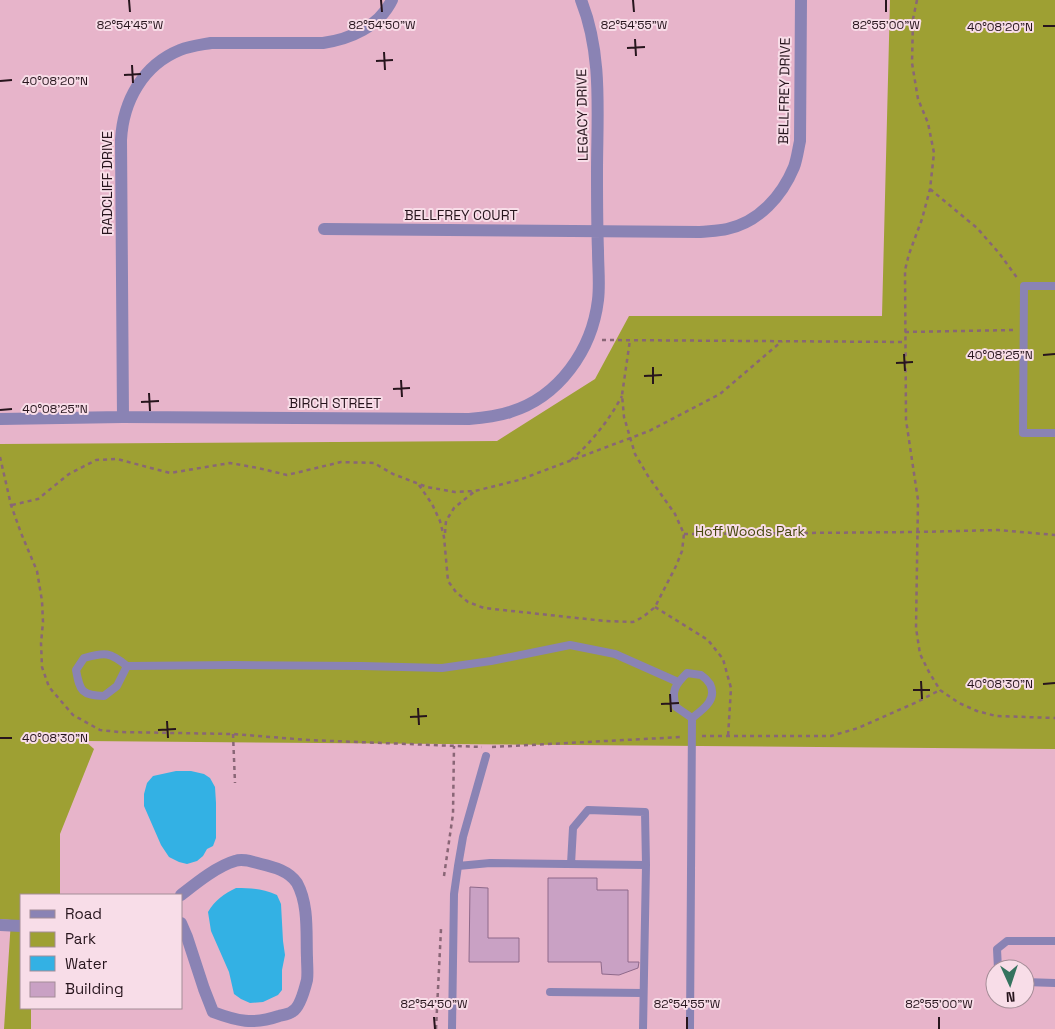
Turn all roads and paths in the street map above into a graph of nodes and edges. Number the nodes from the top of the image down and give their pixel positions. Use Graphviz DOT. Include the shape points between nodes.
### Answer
graph roads {
  1 [pos="392,0"];
  2 [pos="581,0"];
  3 [pos="800,0"];
  4 [pos="917,0"];
  5 [pos="930,189"];
  6 [pos="324,229"];
  7 [pos="597,231"];
  8 [pos="1024,286"];
  9 [pos="1055,286"];
  10 [pos="1024,330"];
  11 [pos="905,332"];
  12 [pos="589,340"];
  13 [pos="630,340"];
  14 [pos="782,341"];
  15 [pos="905,342"];
  16 [pos="622,395"];
  17 [pos="123,418"];
  18 [pos="0,419"];
  19 [pos="1055,433"];
  20 [pos="630,438"];
  21 [pos="0,457"];
  22 [pos="570,461"];
  23 [pos="419,484"];
  24 [pos="475,491"];
  25 [pos="11,505"];
  26 [pos="917,532"];
  27 [pos="684,534"];
  28 [pos="1055,535"];
  29 [pos="444,537"];
  30 [pos="655,607"];
  31 [pos="127,666"];
  32 [pos="678,682"];
  33 [pos="940,690"];
  34 [pos="692,718"];
  35 [pos="1055,718"];
  36 [pos="233,734"];
  37 [pos="692,736"];
  38 [pos="728,737"];
  39 [pos="454,746"];
  40 [pos="486,756"];
  41 [pos="235,783"];
  42 [pos="571,864"];
  43 [pos="646,865"];
  44 [pos="458,866"];
  45 [pos="444,880"];
  46 [pos="182,894"];
  47 [pos="0,925"];
  48 [pos="182,925"];
  49 [pos="442,925"];
  50 [pos="20,926"];
  51 [pos="1055,941"];
  52 [pos="998,959"];
  53 [pos="1035,982"];
  54 [pos="1055,983"];
  55 [pos="550,992"];
  56 [pos="643,993"];
  57 [pos="436,1029"];
  58 [pos="452,1029"];
  59 [pos="642,1029"];
  60 [pos="690,1029"];
  1 -- 17 [label="street, RADCLIFF DRIVE" via="379,17 351,36 323,43 211,43 195,46 165,58 142,80 126,109 121,140"];
  2 -- 7 [label="street, LEGACY DRIVE" via="598,70"];
  3 -- 7 [label="street, BELLFREY DRIVE" via="800,141 794,168 769,206 726,230"];
  4 -- 5 [label="path" via="912,63 918,99 928,123 934,153"];
  5 -- 8 [label="path" via="977,228"];
  5 -- 11 [label="path" via="905,270"];
  6 -- 7 [label="street, BELLFREY COURT"];
  7 -- 12 [label="street, BIRCH STREET" via="599,298"];
  8 -- 9 [label="lane"];
  8 -- 10 [label="lane"];
  10 -- 11 [label="path"];
  10 -- 19 [label="lane" via="1023,432"];
  11 -- 15 [label="path"];
  12 -- 13 [label="path"];
  12 -- 17 [label="street, BIRCH STREET" via="564,378 549,391 532,403 489,418"];
  13 -- 14 [label="path"];
  13 -- 16 [label="path"];
  14 -- 15 [label="path"];
  14 -- 20 [label="path" via="720,394"];
  15 -- 26 [label="path" via="906,420 918,500"];
  16 -- 20 [label="path"];
  16 -- 22 [label="path" via="596,435"];
  17 -- 18 [label="street, BIRCH STREET"];
  20 -- 22 [label="path"];
  20 -- 27 [label="path" via="635,454 675,514"];
  21 -- 25 [label="path"];
  22 -- 24 [label="path" via="519,480"];
  23 -- 24 [label="path" via="455,492"];
  23 -- 25 [label="path" via="374,463 341,462 288,475 230,463 170,472 117,458 96,460 69,474 38,499"];
  23 -- 29 [label="path" via="432,504"];
  24 -- 29 [label="path" via="454,508 446,521"];
  25 -- 36 [label="path" via="37,571 43,615 42,667 49,687 73,715 100,730"];
  26 -- 27 [label="path"];
  26 -- 28 [label="path" via="998,530"];
  26 -- 33 [label="path" via="916,628 920,654"];
  27 -- 30 [label="path" via="682,552"];
  29 -- 30 [label="path" via="448,581 468,602 484,608 632,622"];
  30 -- 38 [label="path" via="708,640 724,659 731,688"];
  31 -- 31 [label="lane" via="115,656 99,654 84,658 76,670 79,686 89,695 104,696 117,686"];
  31 -- 32 [label="lane" via="442,668 570,645 615,654"];
  32 -- 34 [label="lane" via="673,696 676,708"];
  32 -- 34 [label="lane" via="687,673 701,675 710,685 712,696 709,702"];
  33 -- 35 [label="path" via="977,711 996,716"];
  33 -- 38 [label="path" via="858,728 831,736"];
  34 -- 37 [label="lane"];
  36 -- 39 [label="path"];
  36 -- 41 [label="path"];
  37 -- 38 [label="path"];
  37 -- 39 [label="path"];
  37 -- 60 [label="lane"];
  39 -- 45 [label="path" via="453,814"];
  40 -- 44 [label="lane"];
  42 -- 43 [label="lane"];
  42 -- 43 [label="lane" via="573,828 588,810 645,812"];
  42 -- 44 [label="lane"];
  43 -- 56 [label="lane"];
  44 -- 58 [label="lane" via="454,894"];
  46 -- 48 [label="street" via="236,860 270,867 291,876 303,901 306,919 307,979 294,1011 250,1021 231,1019 213,1012"];
  47 -- 50 [label="street"];
  49 -- 57 [label="path"];
  51 -- 52 [label="lane" via="1007,941 997,949"];
  53 -- 54 [label="lane"];
  55 -- 56 [label="lane"];
  56 -- 59 [label="lane"];
}
